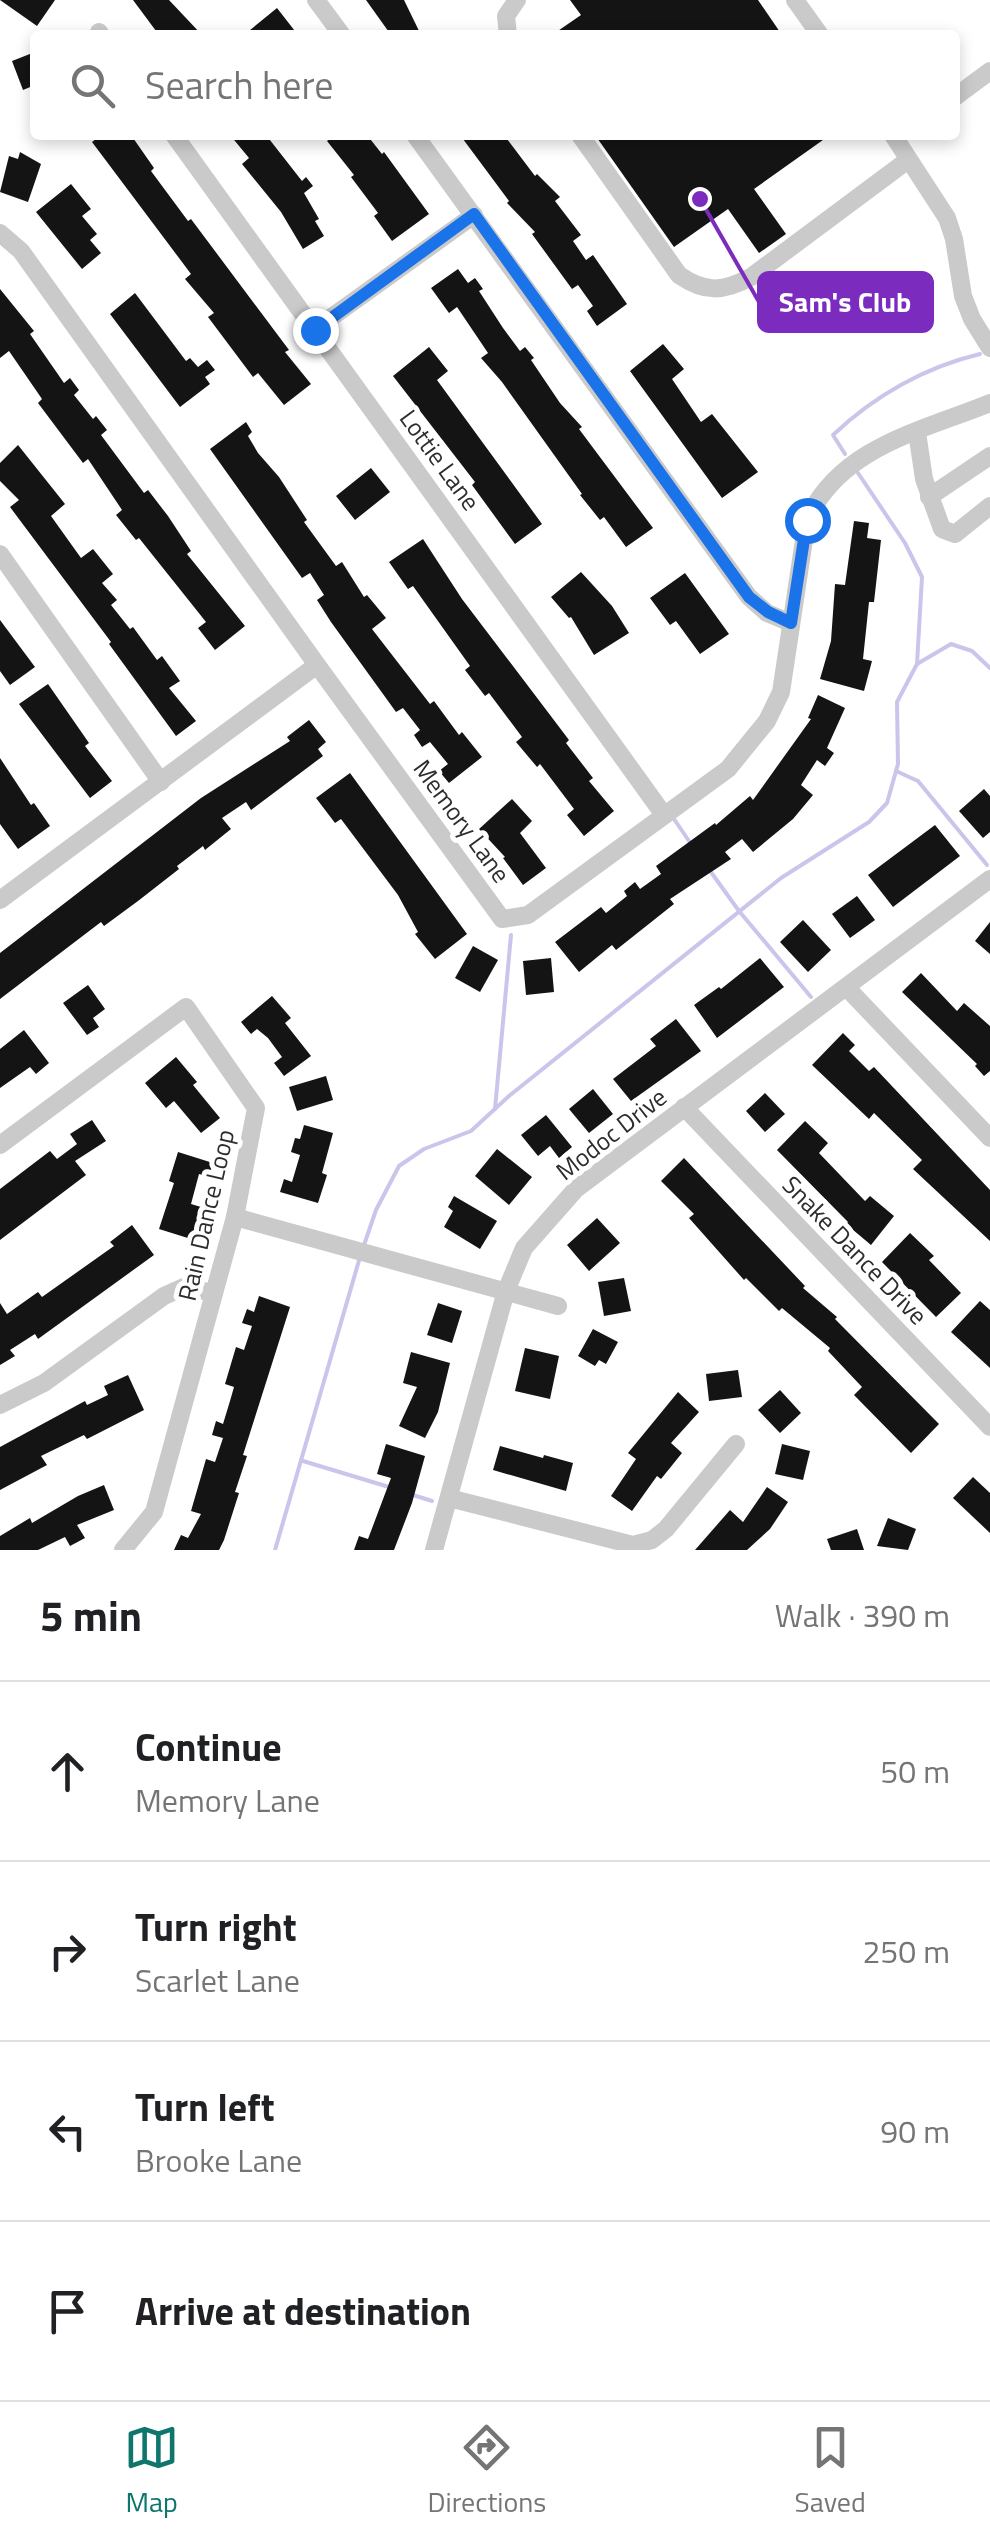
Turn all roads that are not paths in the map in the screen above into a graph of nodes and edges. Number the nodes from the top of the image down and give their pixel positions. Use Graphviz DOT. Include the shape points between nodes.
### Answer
graph roads {
  1 [pos="316,0"];
  2 [pos="517,0"];
  3 [pos="795,0"];
  4 [pos="338,30"];
  5 [pos="507,30"];
  6 [pos="816,30"];
  7 [pos="990,71"];
  8 [pos="960,93"];
  9 [pos="178,140"];
  10 [pos="420,140"];
  11 [pos="584,140"];
  12 [pos="898,140"];
  13 [pos="908,160"];
  14 [pos="474,214"];
  15 [pos="0,233"];
  16 [pos="315,330"];
  17 [pos="990,348"];
  18 [pos="990,402"];
  19 [pos="917,432"];
  20 [pos="990,456"];
  21 [pos="929,498"];
  22 [pos="990,506"];
  23 [pos="0,554"];
  24 [pos="791,623"];
  25 [pos="317,665"];
  26 [pos="161,782"];
  27 [pos="664,815"];
  28 [pos="990,880"];
  29 [pos="1,897"];
  30 [pos="847,988"];
  31 [pos="684,1107"];
  32 [pos="990,1138"];
  33 [pos="0,1145"];
  34 [pos="236,1217"];
  35 [pos="506,1291"];
  36 [pos="214,1293"];
  37 [pos="558,1306"];
  38 [pos="0,1405"];
  39 [pos="990,1427"];
  40 [pos="736,1444"];
  41 [pos="448,1498"];
  42 [pos="123,1550"];
  43 [pos="434,1550"];
  1 -- 4 [label="street"];
  2 -- 5 [label="street" via="506,16"];
  3 -- 6 [label="street"];
  7 -- 8 [label="street"];
  9 -- 16 [label="street, Lottie Lane"];
  10 -- 14 [label="street"];
  11 -- 13 [label="street" via="679,275 713,290 751,277"];
  12 -- 13 [label="street"];
  13 -- 17 [label="street" via="947,218 963,296"];
  14 -- 16 [label="street"];
  14 -- 24 [label="street" via="749,597"];
  15 -- 25 [label="street, Memory Lane" via="21,251"];
  16 -- 27 [label="street, Lottie Lane"];
  18 -- 19 [label="street, Memory Lane"];
  19 -- 21 [label="street"];
  19 -- 24 [label="street, Memory Lane" via="864,454 818,495 807,520"];
  20 -- 21 [label="street"];
  21 -- 22 [label="street" via="942,528 955,534"];
  23 -- 26 [label="street"];
  24 -- 27 [label="street, Memory Lane" via="781,692 767,721 728,770"];
  25 -- 26 [label="street"];
  25 -- 27 [label="street, Memory Lane" via="502,919 528,915"];
  26 -- 29 [label="street"];
  28 -- 30 [label="street, Modoc Drive"];
  30 -- 31 [label="street, Modoc Drive"];
  30 -- 32 [label="street"];
  31 -- 35 [label="street, Modoc Drive" via="576,1189 524,1248"];
  31 -- 39 [label="street, Snake Dance Drive"];
  33 -- 34 [label="street, Rain Dance Loop" via="186,1006 256,1108"];
  34 -- 35 [label="street"];
  34 -- 36 [label="street, Rain Dance Loop"];
  35 -- 37 [label="street"];
  35 -- 41 [label="street, Modoc Drive"];
  36 -- 38 [label="street" via="184,1288 164,1296 44,1384"];
  36 -- 42 [label="street, Rain Dance Loop" via="154,1512"];
  40 -- 41 [label="street" via="666,1529 633,1544"];
  41 -- 43 [label="street, Modoc Drive"];
}
